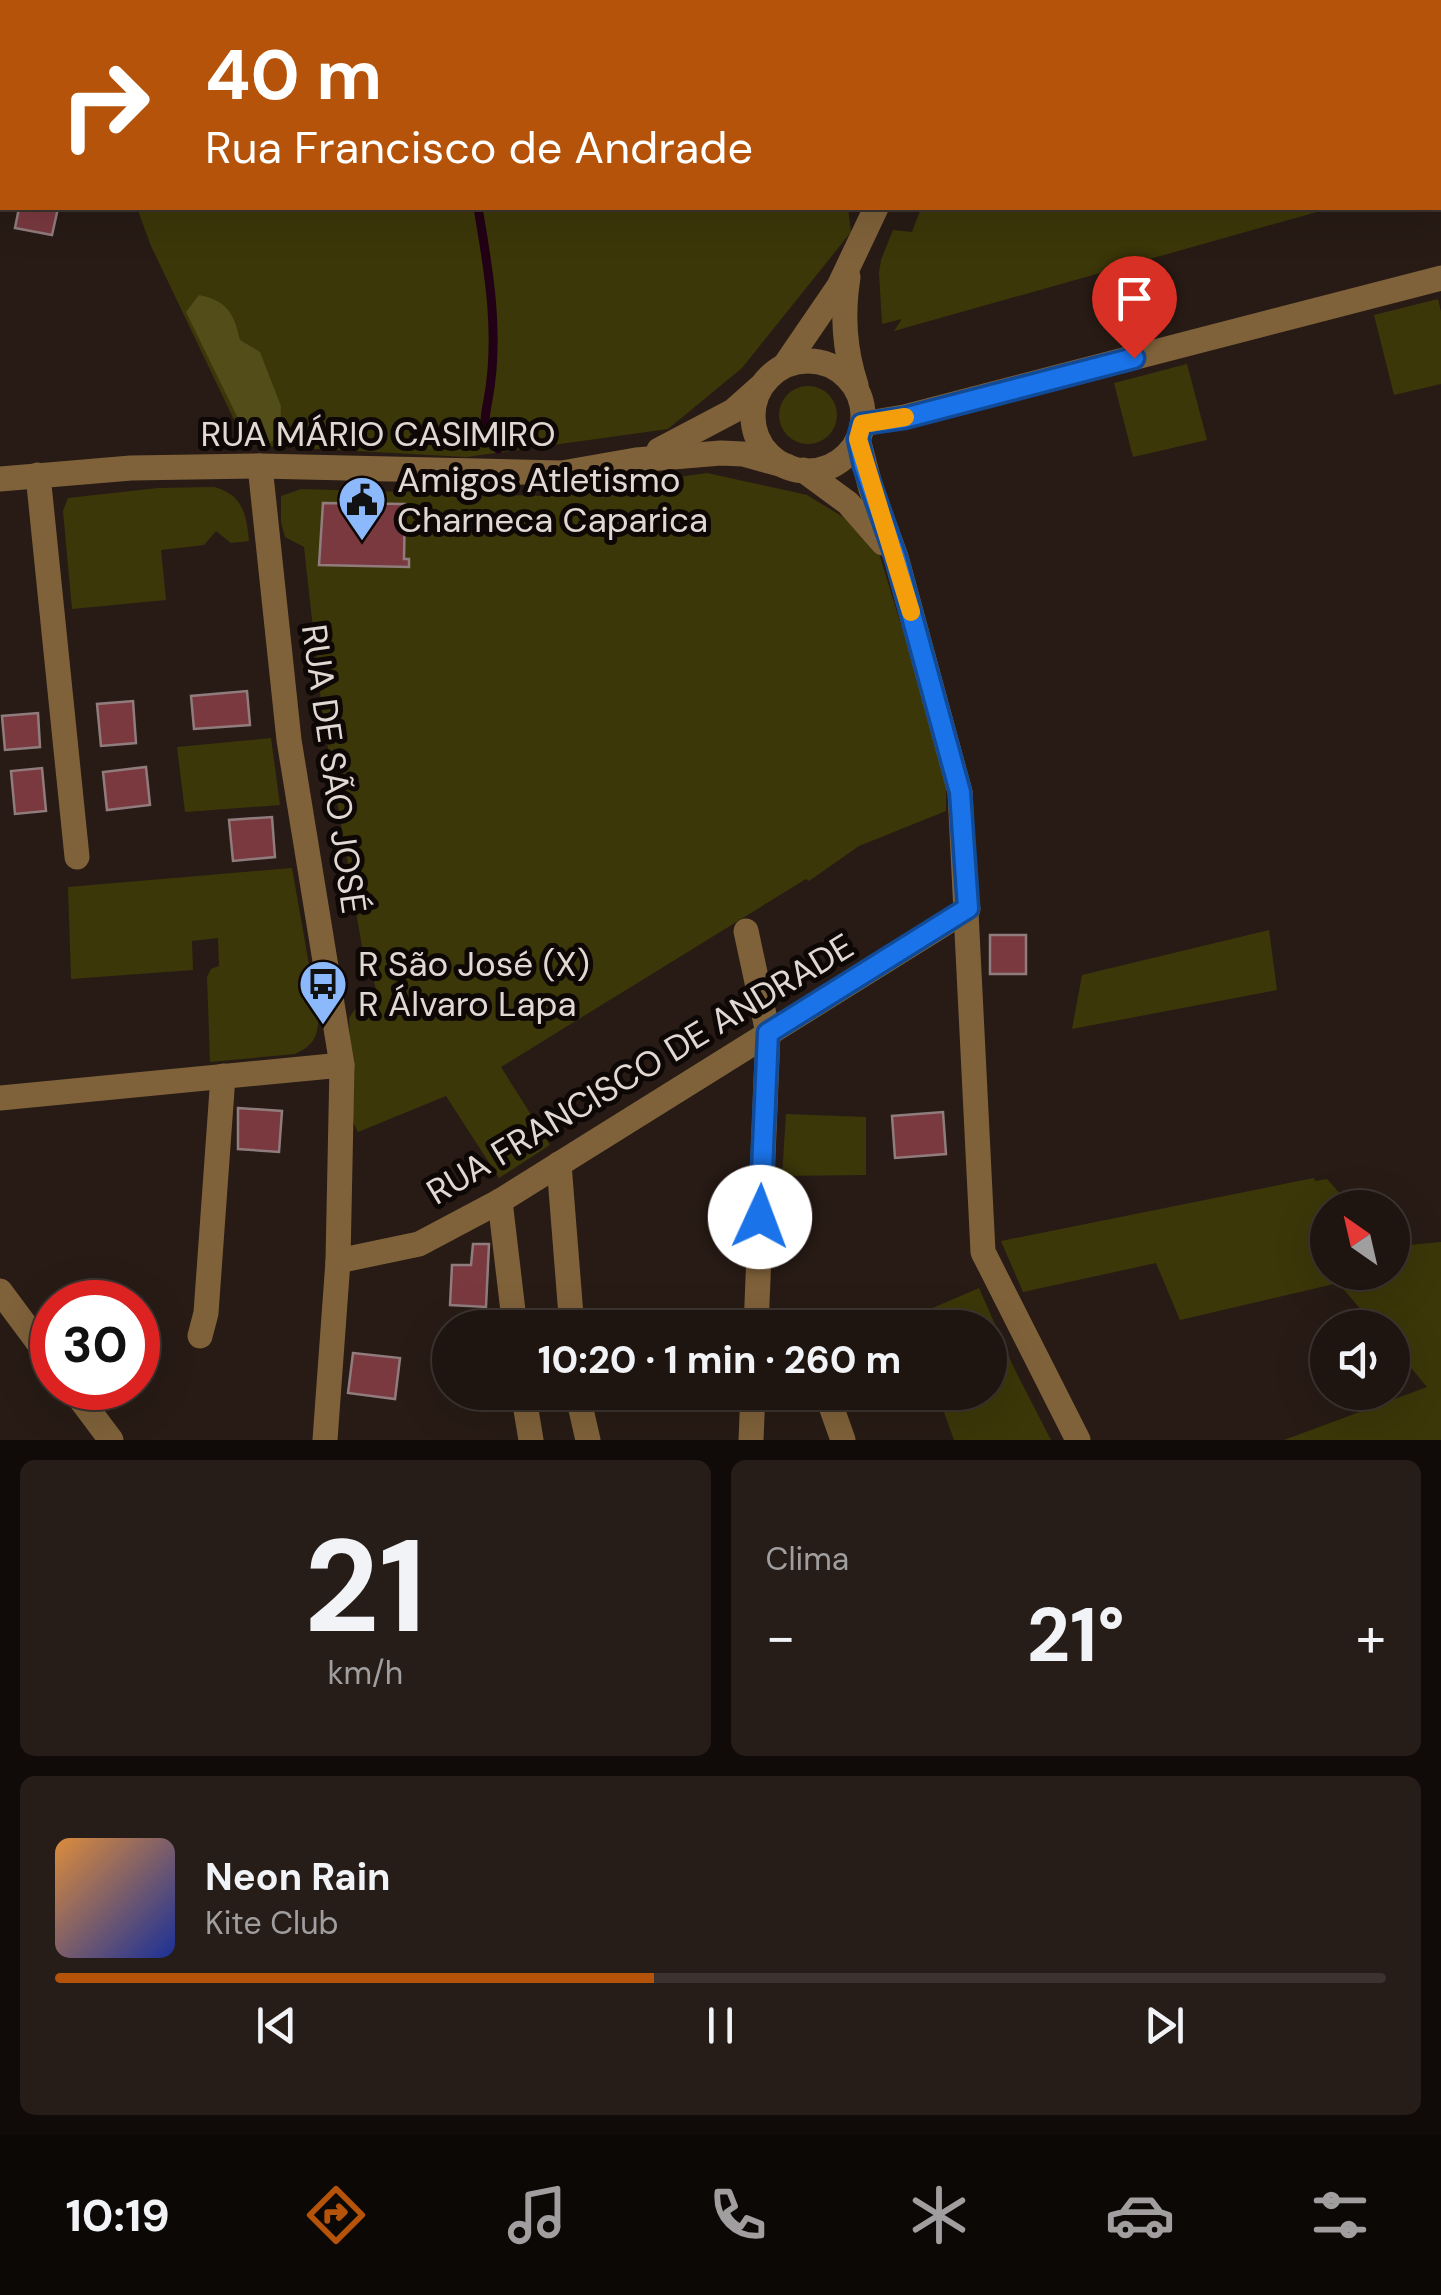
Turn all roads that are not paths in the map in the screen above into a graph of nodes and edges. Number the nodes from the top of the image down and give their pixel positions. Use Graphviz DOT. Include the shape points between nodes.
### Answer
graph roads {
  1 [pos="875,210"];
  2 [pos="856,253"];
  3 [pos="1441,278"];
  4 [pos="785,366"];
  5 [pos="764,384"];
  6 [pos="860,396"];
  7 [pos="860,431"];
  8 [pos="636,460"];
  9 [pos="260,466"];
  10 [pos="795,468"];
  11 [pos="38,475"];
  12 [pos="0,479"];
  13 [pos="901,574"];
  14 [pos="77,857"];
  15 [pos="968,908"];
  16 [pos="746,930"];
  17 [pos="768,1033"];
  18 [pos="342,1064"];
  19 [pos="223,1076"];
  20 [pos="0,1098"];
  21 [pos="559,1164"];
  22 [pos="500,1201"];
  23 [pos="338,1261"];
  24 [pos="0,1291"];
  25 [pos="513,1310"];
  26 [pos="571,1310"];
  27 [pos="757,1310"];
  28 [pos="30,1331"];
  29 [pos="200,1336"];
  30 [pos="88,1410"];
  31 [pos="526,1410"];
  32 [pos="581,1410"];
  33 [pos="752,1410"];
  34 [pos="832,1410"];
  35 [pos="111,1440"];
  36 [pos="325,1440"];
  37 [pos="532,1440"];
  38 [pos="588,1440"];
  39 [pos="751,1440"];
  40 [pos="843,1440"];
  41 [pos="1078,1440"];
  1 -- 2 [label="street"];
  2 -- 4 [label="street"];
  2 -- 6 [label="street" via="844,326"];
  3 -- 7 [label="street"];
  4 -- 5 [label="street"];
  4 -- 6 [label="street" via="821,362 851,381"];
  5 -- 8 [label="street, RUA MÁRIO CASIMIRO" via="722,418"];
  5 -- 10 [label="street" via="756,398 755,430 773,458"];
  6 -- 7 [label="street"];
  7 -- 10 [label="street" via="841,460"];
  7 -- 13 [label="street"];
  8 -- 9 [label="street, RUA MÁRIO CASIMIRO" via="562,473"];
  8 -- 10 [label="street, RUA MÁRIO CASIMIRO" via="743,454"];
  9 -- 11 [label="street, RUA MÁRIO CASIMIRO"];
  9 -- 18 [label="street, RUA DE SÃO JOSÉ" via="290,740"];
  10 -- 13 [label="street" via="860,515"];
  11 -- 12 [label="street, RUA MÁRIO CASIMIRO"];
  11 -- 14 [label="street"];
  13 -- 15 [label="street" via="960,792"];
  15 -- 17 [label="street, RUA FRANCISCO DE ANDRADE"];
  15 -- 41 [label="street" via="983,1252"];
  16 -- 17 [label="street"];
  17 -- 21 [label="street, RUA FRANCISCO DE ANDRADE"];
  17 -- 27 [label="street"];
  18 -- 19 [label="street"];
  18 -- 23 [label="street, RUA DE SÃO JOSÉ"];
  19 -- 20 [label="street"];
  19 -- 29 [label="street"];
  21 -- 22 [label="street, RUA FRANCISCO DE ANDRADE"];
  21 -- 26 [label="street"];
  22 -- 23 [label="street, RUA FRANCISCO DE ANDRADE" via="419,1244"];
  22 -- 25 [label="street"];
  23 -- 36 [label="street, RUA DE SÃO JOSÉ"];
  24 -- 28 [label="street"];
  30 -- 35 [label="street"];
  31 -- 37 [label="street"];
  32 -- 38 [label="street"];
  33 -- 39 [label="street"];
  34 -- 40 [label="street"];
}
